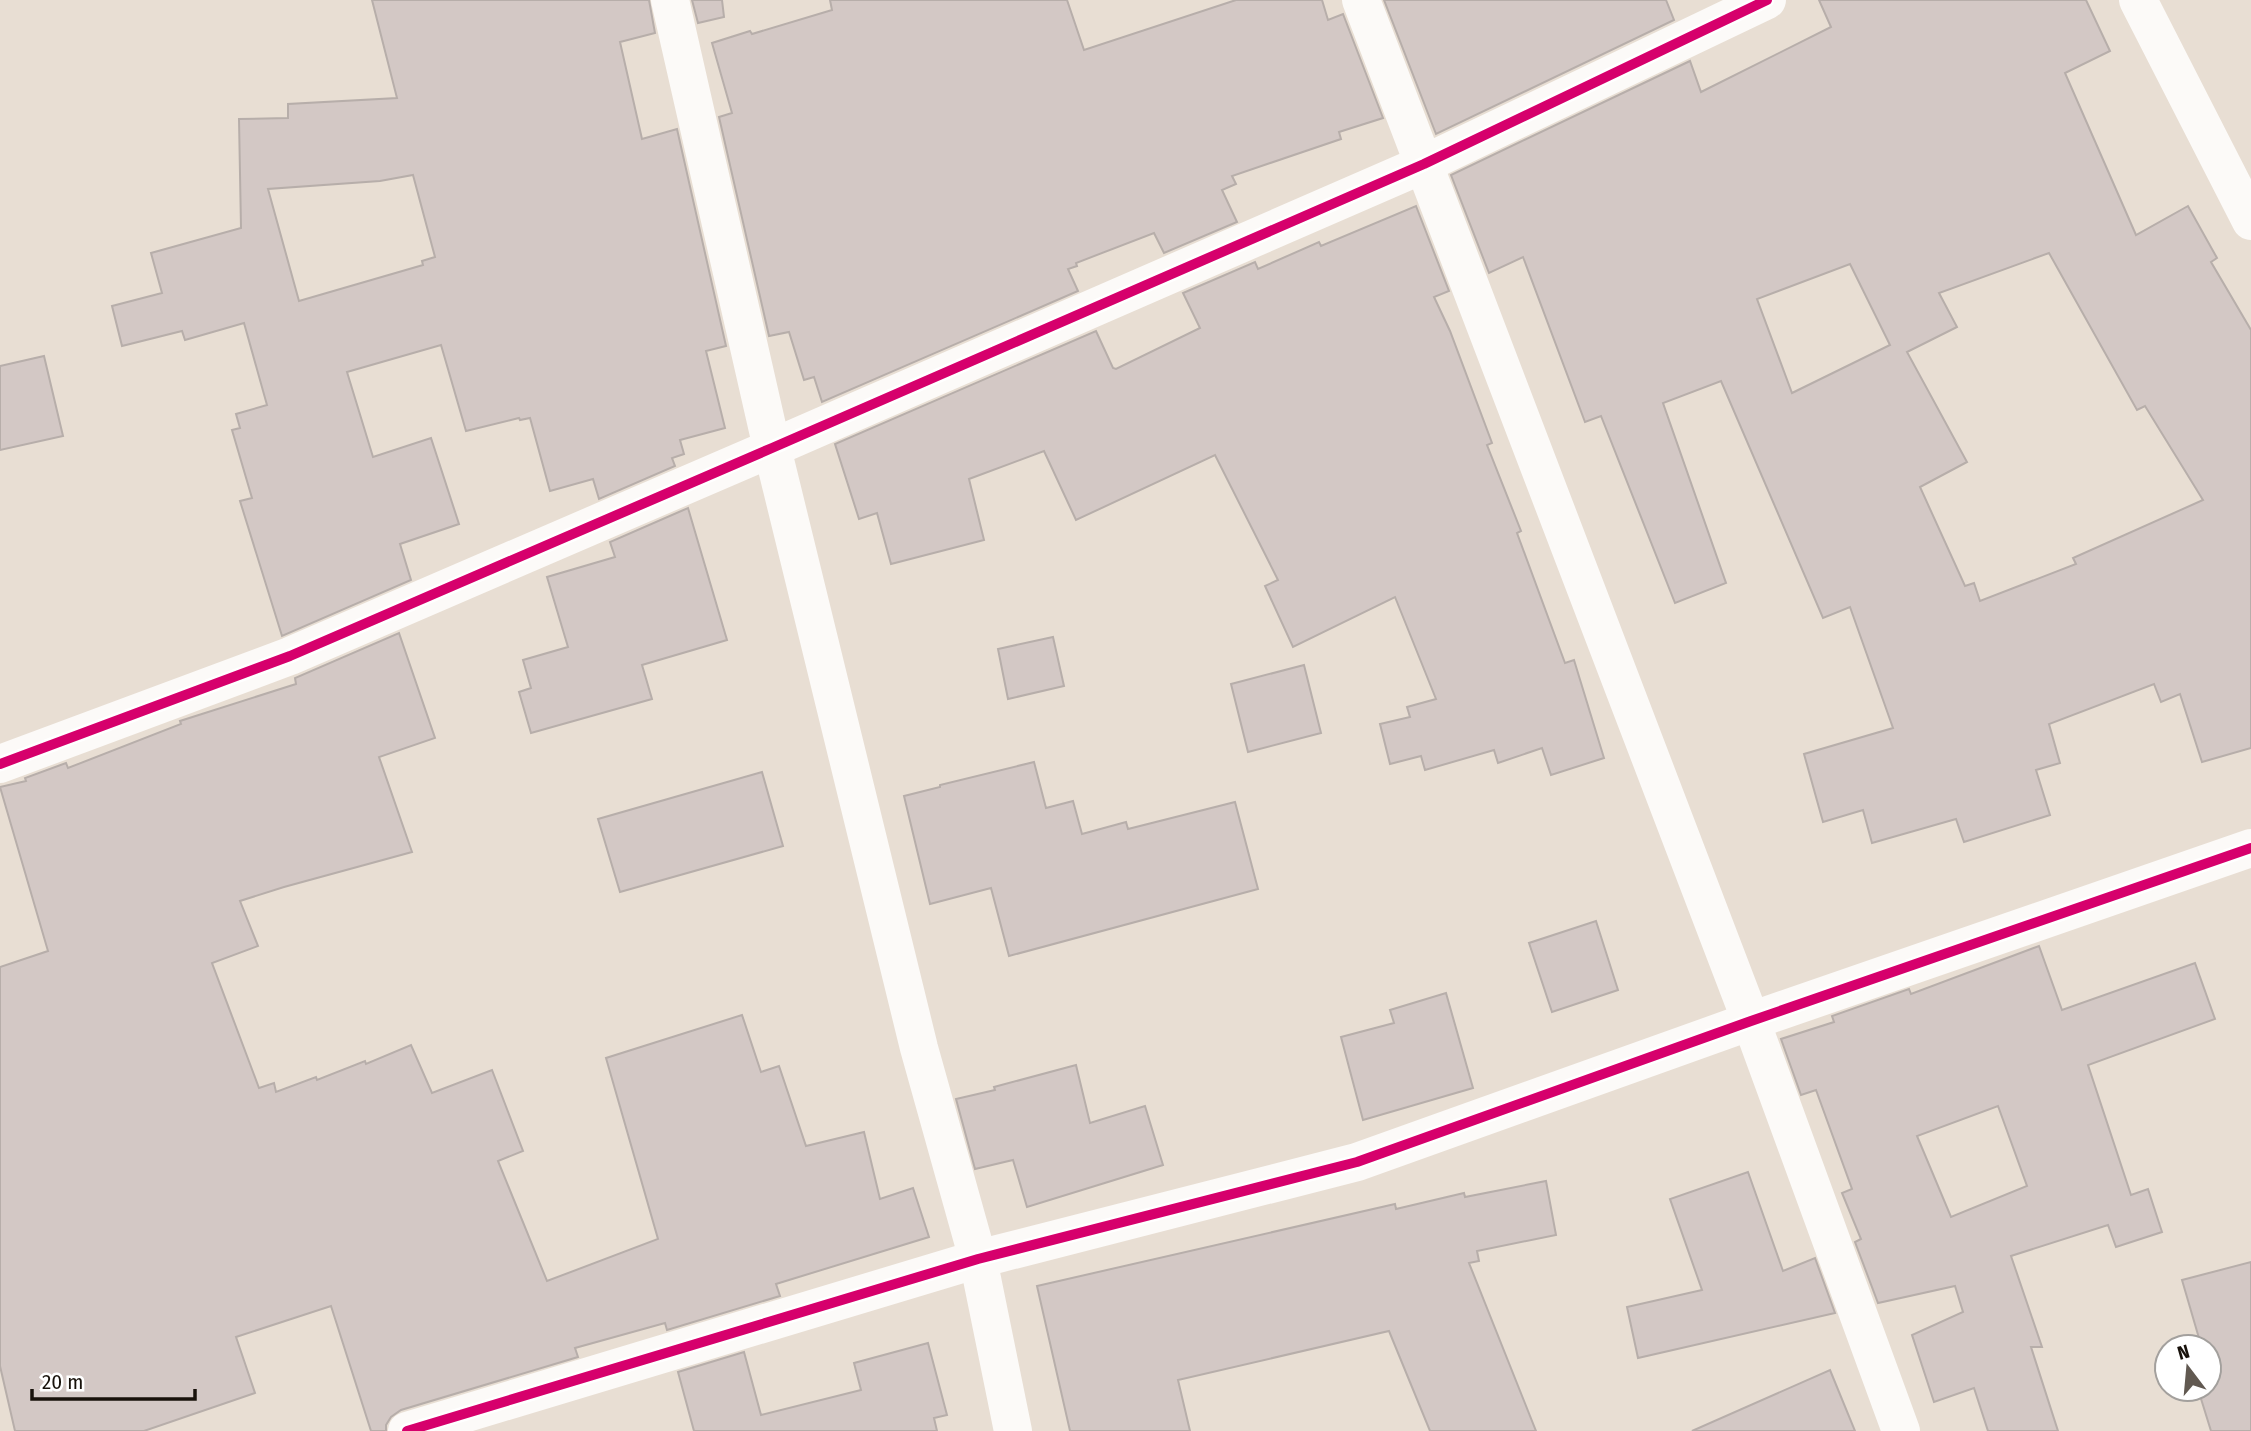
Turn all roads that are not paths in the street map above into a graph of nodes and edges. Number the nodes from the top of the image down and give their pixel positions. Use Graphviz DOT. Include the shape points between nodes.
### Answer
graph roads {
  1 [pos="670,0"];
  2 [pos="1361,0"];
  3 [pos="1767,0"];
  4 [pos="2138,0"];
  5 [pos="1424,164"];
  6 [pos="2251,221"];
  7 [pos="772,448"];
  8 [pos="0,764"];
  9 [pos="2251,848"];
  10 [pos="1751,1021"];
  11 [pos="978,1259"];
  12 [pos="407,1431"];
  13 [pos="1013,1431"];
  14 [pos="1901,1431"];
  1 -- 7 [label="street"];
  2 -- 5 [label="street"];
  3 -- 5 [label="street"];
  4 -- 6 [label="street"];
  5 -- 7 [label="street"];
  5 -- 10 [label="street"];
  7 -- 8 [label="street" via="290,656"];
  7 -- 11 [label="street" via="919,1048"];
  9 -- 10 [label="street"];
  10 -- 11 [label="street" via="1357,1163"];
  10 -- 14 [label="street"];
  11 -- 12 [label="street"];
  11 -- 13 [label="street"];
}
